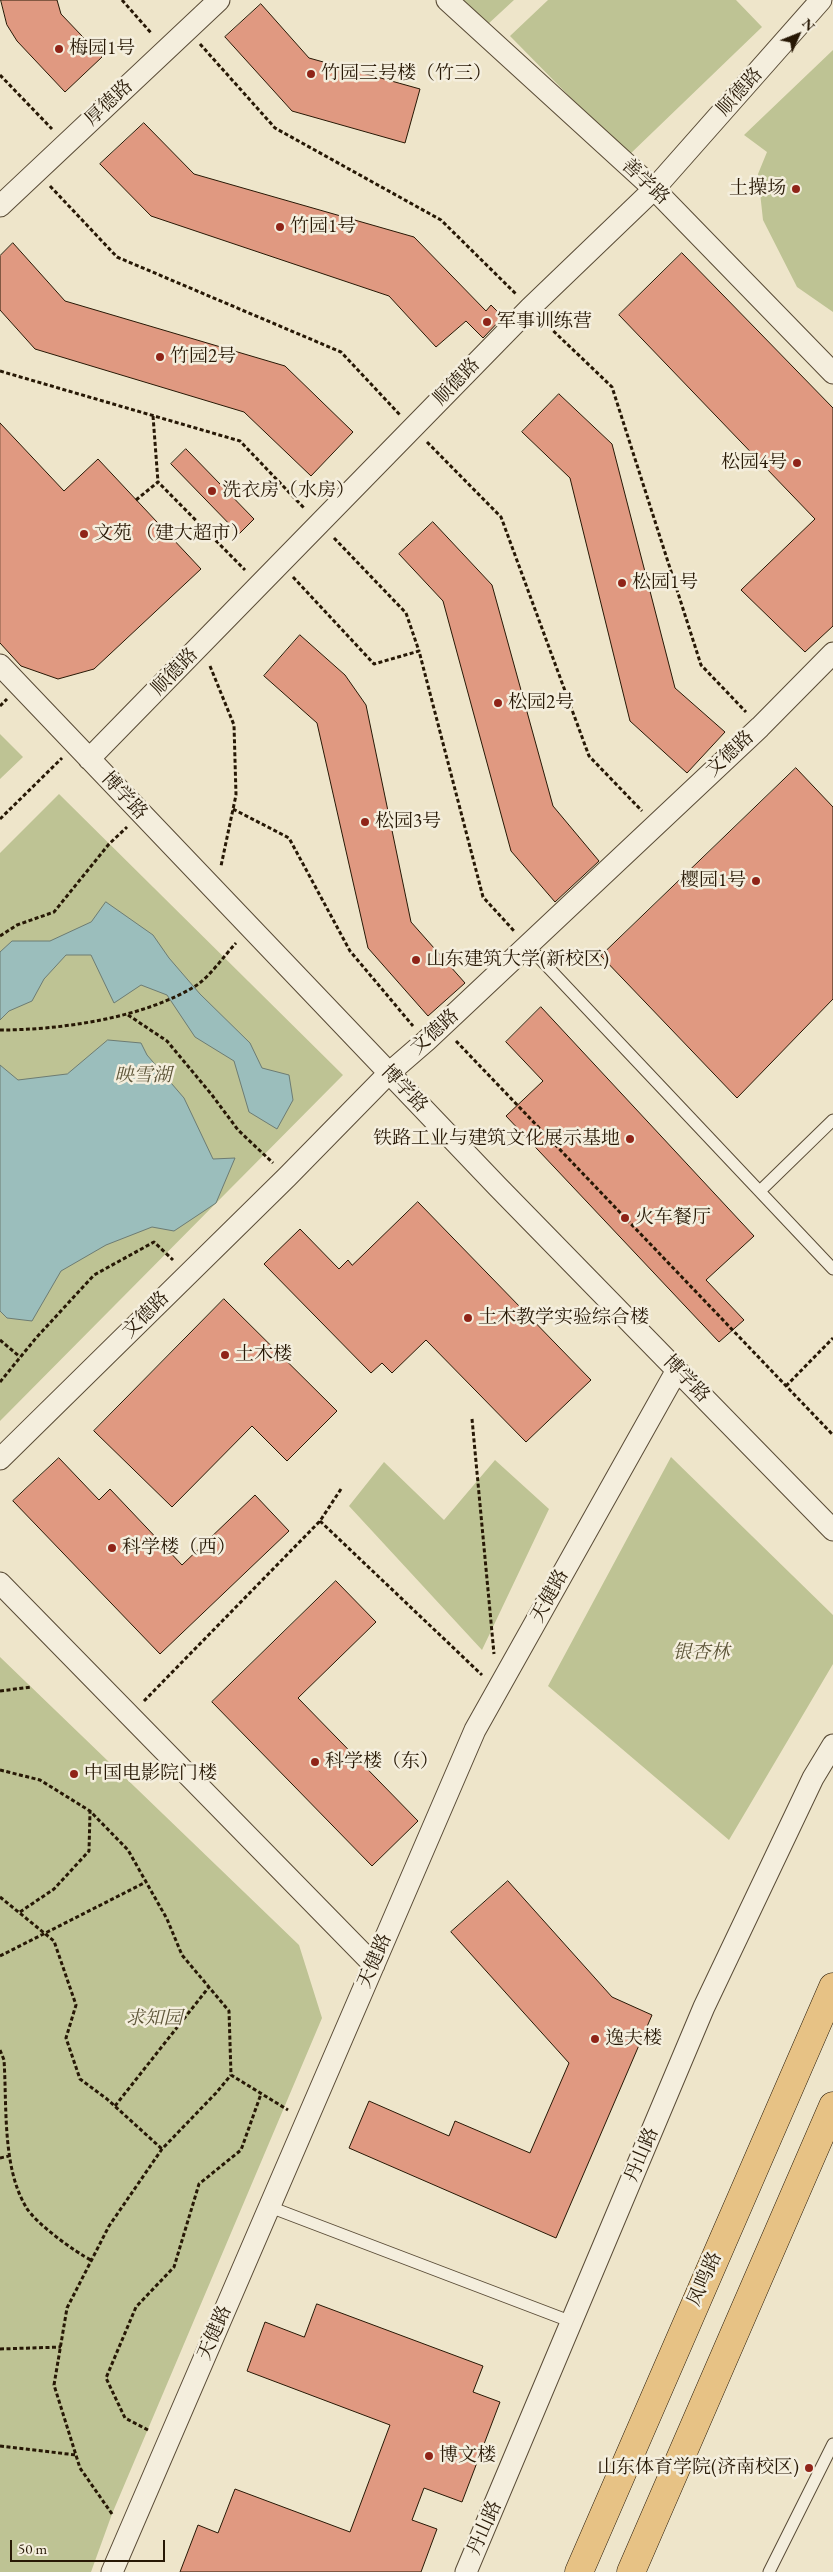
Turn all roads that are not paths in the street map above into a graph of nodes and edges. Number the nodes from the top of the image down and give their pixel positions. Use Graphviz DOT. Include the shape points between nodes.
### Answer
graph roads {
  1 [pos="219,0"];
  2 [pos="448,0"];
  3 [pos="821,0"];
  4 [pos="654,189"];
  5 [pos="0,206"];
  6 [pos="833,373"];
  7 [pos="833,653"];
  8 [pos="0,665"];
  9 [pos="82,752"];
  10 [pos="527,945"];
  11 [pos="389,1072"];
  12 [pos="833,1120"];
  13 [pos="760,1191"];
  14 [pos="833,1269"];
  15 [pos="676,1370"];
  16 [pos="0,1459"];
  17 [pos="833,1530"];
  18 [pos="0,1583"];
  19 [pos="833,1745"];
  20 [pos="374,1965"];
  21 [pos="833,1987"];
  22 [pos="833,2106"];
  23 [pos="270,2207"];
  24 [pos="572,2322"];
  25 [pos="833,2444"];
  26 [pos="112,2572"];
  27 [pos="466,2572"];
  28 [pos="580,2572"];
  29 [pos="631,2572"];
  30 [pos="769,2572"];
  1 -- 5 [label="street, 厚德路"];
  2 -- 4 [label="street, 善学路"];
  3 -- 4 [label="street, 顺德路"];
  4 -- 6 [label="street, 善学路"];
  4 -- 9 [label="street, 顺德路" via="530,308 201,644"];
  7 -- 10 [label="street, 文德路" via="760,727"];
  8 -- 9 [label="street, 博学路"];
  9 -- 11 [label="street, 博学路"];
  10 -- 11 [label="street, 文德路"];
  10 -- 13 [label="lane"];
  11 -- 15 [label="street, 博学路"];
  11 -- 16 [label="street, 文德路"];
  12 -- 13 [label="lane"];
  13 -- 14 [label="lane"];
  15 -- 17 [label="street, 博学路"];
  15 -- 20 [label="street, 天健路" via="475,1730"];
  18 -- 20 [label="street"];
  19 -- 24 [label="street, 丹山路" via="813,1778 704,2007"];
  20 -- 23 [label="street, 天健路"];
  21 -- 28 [label="main road, 凤鸣路"];
  22 -- 29 [label="main road"];
  23 -- 24 [label="lane"];
  23 -- 26 [label="street, 天健路"];
  24 -- 27 [label="street, 丹山路"];
  25 -- 30 [label="lane"];
}
